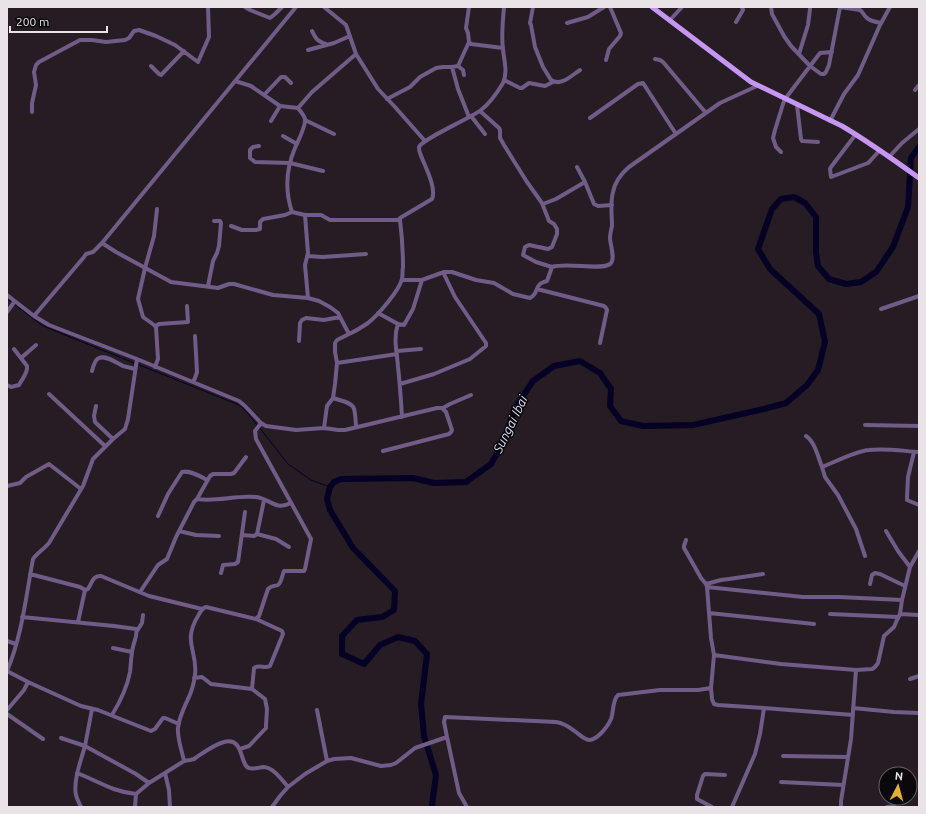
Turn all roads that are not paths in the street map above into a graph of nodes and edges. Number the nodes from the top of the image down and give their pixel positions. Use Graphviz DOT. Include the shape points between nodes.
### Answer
graph roads {
  1 [pos="208,7"];
  2 [pos="245,7"];
  3 [pos="282,7"];
  4 [pos="296,7"];
  5 [pos="324,7"];
  6 [pos="470,7"];
  7 [pos="504,7"];
  8 [pos="533,7"];
  9 [pos="604,7"];
  10 [pos="610,7"];
  11 [pos="652,7"];
  12 [pos="682,7"];
  13 [pos="742,7"];
  14 [pos="771,7"];
  15 [pos="810,7"];
  16 [pos="840,7"];
  17 [pos="890,7"];
  18 [pos="670,20"];
  19 [pos="736,22"];
  20 [pos="567,23"];
  21 [pos="881,23"];
  22 [pos="312,31"];
  23 [pos="350,36"];
  24 [pos="469,42"];
  25 [pos="329,44"];
  26 [pos="503,48"];
  27 [pos="308,50"];
  28 [pos="184,52"];
  29 [pos="832,52"];
  30 [pos="356,54"];
  31 [pos="799,54"];
  32 [pos="654,59"];
  33 [pos="606,60"];
  34 [pos="151,66"];
  35 [pos="458,66"];
  36 [pos="810,66"];
  37 [pos="452,68"];
  38 [pos="580,70"];
  39 [pos="464,76"];
  40 [pos="504,80"];
  41 [pos="235,81"];
  42 [pos="553,82"];
  43 [pos="291,83"];
  44 [pos="757,86"];
  45 [pos="264,94"];
  46 [pos="387,99"];
  47 [pos="785,99"];
  48 [pos="280,106"];
  49 [pos="797,106"];
  50 [pos="298,108"];
  51 [pos="480,111"];
  52 [pos="32,112"];
  53 [pos="706,113"];
  54 [pos="470,116"];
  55 [pos="590,118"];
  56 [pos="305,120"];
  57 [pos="271,121"];
  58 [pos="830,121"];
  59 [pos="919,129"];
  60 [pos="334,134"];
  61 [pos="485,134"];
  62 [pos="676,134"];
  63 [pos="856,134"];
  64 [pos="283,136"];
  65 [pos="425,141"];
  66 [pos="818,142"];
  67 [pos="297,144"];
  68 [pos="259,146"];
  69 [pos="880,150"];
  70 [pos="781,152"];
  71 [pos="889,157"];
  72 [pos="290,163"];
  73 [pos="577,167"];
  74 [pos="323,171"];
  75 [pos="919,178"];
  76 [pos="586,182"];
  77 [pos="543,204"];
  78 [pos="612,205"];
  79 [pos="157,209"];
  80 [pos="292,212"];
  81 [pos="305,215"];
  82 [pos="400,220"];
  83 [pos="214,221"];
  84 [pos="231,226"];
  85 [pos="102,243"];
  86 [pos="366,254"];
  87 [pos="307,256"];
  88 [pos="552,267"];
  89 [pos="145,268"];
  90 [pos="443,272"];
  91 [pos="402,280"];
  92 [pos="422,280"];
  93 [pos="208,286"];
  94 [pos="537,289"];
  95 [pos="7,295"];
  96 [pos="919,296"];
  97 [pos="308,298"];
  98 [pos="15,301"];
  99 [pos="187,306"];
  100 [pos="881,308"];
  101 [pos="7,312"];
  102 [pos="378,312"];
  103 [pos="34,316"];
  104 [pos="340,317"];
  105 [pos="398,324"];
  106 [pos="156,326"];
  107 [pos="349,334"];
  108 [pos="194,336"];
  109 [pos="299,341"];
  110 [pos="600,343"];
  111 [pos="36,345"];
  112 [pos="421,349"];
  113 [pos="14,350"];
  114 [pos="397,353"];
  115 [pos="21,358"];
  116 [pos="136,360"];
  117 [pos="337,364"];
  118 [pos="155,367"];
  119 [pos="135,368"];
  120 [pos="92,371"];
  121 [pos="193,382"];
  122 [pos="400,384"];
  123 [pos="7,385"];
  124 [pos="49,394"];
  125 [pos="471,395"];
  126 [pos="333,398"];
  127 [pos="96,406"];
  128 [pos="443,408"];
  129 [pos="402,417"];
  130 [pos="865,425"];
  131 [pos="259,426"];
  132 [pos="919,426"];
  133 [pos="356,427"];
  134 [pos="324,428"];
  135 [pos="806,436"];
  136 [pos="113,439"];
  137 [pos="105,446"];
  138 [pos="383,451"];
  139 [pos="917,452"];
  140 [pos="246,457"];
  141 [pos="822,467"];
  142 [pos="207,480"];
  143 [pos="7,486"];
  144 [pos="81,489"];
  145 [pos="197,499"];
  146 [pos="264,500"];
  147 [pos="291,503"];
  148 [pos="919,505"];
  149 [pos="245,512"];
  150 [pos="158,516"];
  151 [pos="179,531"];
  152 [pos="886,531"];
  153 [pos="257,534"];
  154 [pos="242,535"];
  155 [pos="219,536"];
  156 [pos="686,540"];
  157 [pos="289,547"];
  158 [pos="919,551"];
  159 [pos="865,556"];
  160 [pos="910,567"];
  161 [pos="221,573"];
  162 [pos="30,574"];
  163 [pos="763,574"];
  164 [pos="870,584"];
  165 [pos="706,585"];
  166 [pos="905,586"];
  167 [pos="84,590"];
  168 [pos="140,592"];
  169 [pos="902,600"];
  170 [pos="202,609"];
  171 [pos="709,612"];
  172 [pos="830,614"];
  173 [pos="143,615"];
  174 [pos="919,615"];
  175 [pos="899,616"];
  176 [pos="22,617"];
  177 [pos="256,619"];
  178 [pos="78,622"];
  179 [pos="814,624"];
  180 [pos="137,631"];
  181 [pos="7,641"];
  182 [pos="16,644"];
  183 [pos="113,648"];
  184 [pos="132,652"];
  185 [pos="714,655"];
  186 [pos="856,670"];
  187 [pos="7,671"];
  188 [pos="919,676"];
  189 [pos="194,678"];
  190 [pos="910,679"];
  191 [pos="28,682"];
  192 [pos="711,688"];
  193 [pos="252,689"];
  194 [pos="764,708"];
  195 [pos="853,708"];
  196 [pos="92,709"];
  197 [pos="7,710"];
  198 [pos="317,710"];
  199 [pos="919,713"];
  200 [pos="7,714"];
  201 [pos="112,715"];
  202 [pos="853,715"];
  203 [pos="179,724"];
  204 [pos="446,737"];
  205 [pos="61,738"];
  206 [pos="43,739"];
  207 [pos="85,746"];
  208 [pos="240,749"];
  209 [pos="783,756"];
  210 [pos="848,757"];
  211 [pos="184,761"];
  212 [pos="327,761"];
  213 [pos="77,773"];
  214 [pos="165,773"];
  215 [pos="725,776"];
  216 [pos="782,782"];
  217 [pos="149,783"];
  218 [pos="843,785"];
  219 [pos="288,787"];
  220 [pos="136,794"];
  221 [pos="894,806"];
  222 [pos="81,807"];
  223 [pos="134,807"];
  224 [pos="170,807"];
  225 [pos="272,807"];
  226 [pos="467,807"];
  227 [pos="712,807"];
  228 [pos="732,807"];
  229 [pos="841,807"];
  230 [pos="886,807"];
  1 -- 28 [label="street" via="209,37 198,62"];
  2 -- 3 [label="street" via="270,18"];
  4 -- 41 [label="street"];
  5 -- 23 [label="street" via="344,23"];
  6 -- 24 [label="street" via="466,28"];
  7 -- 26 [label="street"];
  8 -- 42 [label="street" via="530,23 535,47"];
  9 -- 20 [label="street" via="588,17"];
  10 -- 33 [label="street" via="621,33 608,51"];
  11 -- 18 [label="main road"];
  12 -- 18 [label="street"];
  13 -- 19 [label="street" via="743,10"];
  14 -- 31 [label="street" via="782,33"];
  15 -- 31 [label="street" via="808,25"];
  16 -- 21 [label="street" via="860,10 866,18"];
  16 -- 29 [label="street"];
  17 -- 21 [label="street"];
  18 -- 44 [label="main road"];
  21 -- 58 [label="street" via="860,72 844,94"];
  22 -- 25 [label="street" via="316,39"];
  23 -- 25 [label="street"];
  23 -- 30 [label="street"];
  24 -- 26 [label="street"];
  24 -- 35 [label="street"];
  25 -- 27 [label="street"];
  26 -- 40 [label="street"];
  28 -- 34 [label="street" via="161,75"];
  28 -- 52 [label="street" via="169,42 139,30 134,31 125,40 80,40 36,65"];
  29 -- 36 [label="street" via="820,53"];
  29 -- 36 [label="street" via="824,74"];
  30 -- 46 [label="street"];
  30 -- 50 [label="street" via="312,92"];
  31 -- 36 [label="street"];
  32 -- 53 [label="street" via="663,62"];
  35 -- 37 [label="street"];
  35 -- 39 [label="street" via="463,70"];
  36 -- 47 [label="street"];
  37 -- 46 [label="street" via="436,68 420,77 410,87"];
  37 -- 54 [label="street"];
  38 -- 42 [label="street" via="562,82"];
  40 -- 42 [label="street" via="520,88 529,83 545,86"];
  40 -- 51 [label="street"];
  41 -- 45 [label="street"];
  41 -- 85 [label="street"];
  43 -- 45 [label="street" via="285,77 281,77"];
  44 -- 47 [label="main road"];
  44 -- 53 [label="street" via="720,103"];
  45 -- 48 [label="street"];
  46 -- 65 [label="street"];
  47 -- 49 [label="main road"];
  47 -- 70 [label="street" via="773,138"];
  48 -- 50 [label="street"];
  48 -- 57 [label="street"];
  49 -- 58 [label="main road"];
  49 -- 66 [label="street" via="802,141"];
  50 -- 56 [label="street"];
  51 -- 54 [label="street"];
  51 -- 77 [label="street" via="499,128 504,145"];
  53 -- 62 [label="street"];
  54 -- 61 [label="street"];
  54 -- 65 [label="street"];
  55 -- 62 [label="street" via="643,83"];
  56 -- 60 [label="street"];
  56 -- 67 [label="street"];
  58 -- 63 [label="main road"];
  59 -- 71 [label="street" via="902,142"];
  62 -- 78 [label="street" via="624,171 613,191"];
  63 -- 69 [label="main road"];
  63 -- 69 [label="street" via="831,167 831,177 870,162"];
  64 -- 67 [label="street"];
  65 -- 82 [label="street" via="419,149 433,196 430,201"];
  67 -- 72 [label="street"];
  68 -- 72 [label="street" via="251,148 252,160"];
  69 -- 71 [label="main road"];
  71 -- 75 [label="main road"];
  72 -- 74 [label="street"];
  72 -- 80 [label="street" via="287,192"];
  73 -- 76 [label="street"];
  76 -- 77 [label="street"];
  76 -- 78 [label="street" via="596,206"];
  77 -- 88 [label="street" via="549,221 557,229 552,247 548,249 527,245 523,255"];
  78 -- 88 [label="street" via="610,236 613,261 602,267"];
  79 -- 89 [label="street" via="154,236"];
  80 -- 81 [label="street"];
  80 -- 84 [label="street" via="285,216 263,219 260,222 260,229 256,230 242,230"];
  81 -- 82 [label="street" via="321,215 330,220"];
  81 -- 87 [label="street"];
  82 -- 91 [label="street" via="403,246"];
  83 -- 93 [label="street" via="221,223 219,246"];
  85 -- 89 [label="street"];
  85 -- 103 [label="street" via="93,252 86,254"];
  86 -- 87 [label="street"];
  87 -- 97 [label="street" via="305,265"];
  88 -- 94 [label="street" via="547,281 540,284"];
  89 -- 93 [label="street" via="171,282"];
  89 -- 106 [label="street" via="138,299 143,317"];
  90 -- 92 [label="street"];
  90 -- 94 [label="street" via="494,283 513,294 527,298 532,297"];
  90 -- 122 [label="street" via="456,297 486,342 486,346 470,359 434,374"];
  91 -- 92 [label="street"];
  91 -- 102 [label="street"];
  92 -- 105 [label="street" via="409,317 404,325"];
  93 -- 97 [label="street" via="218,288 234,284 272,295"];
  94 -- 110 [label="street" via="604,306 607,310"];
  95 -- 98 [label="street"];
  96 -- 100 [label="street"];
  97 -- 104 [label="street" via="330,307"];
  98 -- 101 [label="street"];
  98 -- 103 [label="street"];
  99 -- 106 [label="street" via="188,322"];
  102 -- 105 [label="street"];
  102 -- 107 [label="street" via="365,325"];
  103 -- 116 [label="street" via="49,325"];
  104 -- 107 [label="street"];
  104 -- 109 [label="street" via="302,320"];
  105 -- 114 [label="street" via="395,336"];
  106 -- 118 [label="street" via="158,357"];
  107 -- 117 [label="street" via="335,343"];
  108 -- 121 [label="street" via="197,372"];
  111 -- 115 [label="street"];
  112 -- 114 [label="street"];
  113 -- 115 [label="street"];
  114 -- 117 [label="street"];
  114 -- 122 [label="street"];
  115 -- 123 [label="street" via="28,366 27,372 18,385"];
  116 -- 118 [label="street"];
  116 -- 119 [label="street"];
  117 -- 126 [label="street"];
  118 -- 121 [label="street"];
  119 -- 120 [label="street" via="101,357 96,360"];
  119 -- 136 [label="street" via="127,423 125,429"];
  121 -- 131 [label="street" via="239,401"];
  122 -- 129 [label="street"];
  124 -- 137 [label="street"];
  125 -- 128 [label="street"];
  126 -- 133 [label="street" via="353,406"];
  126 -- 134 [label="street" via="327,406"];
  127 -- 136 [label="street" via="95,422"];
  128 -- 129 [label="street"];
  128 -- 138 [label="street" via="449,417 451,432"];
  129 -- 133 [label="street"];
  130 -- 132 [label="street"];
  131 -- 134 [label="street" via="296,430"];
  131 -- 147 [label="street" via="255,435 259,446"];
  133 -- 134 [label="street" via="345,430"];
  135 -- 141 [label="street" via="815,447"];
  136 -- 137 [label="street"];
  137 -- 144 [label="street" via="93,459"];
  139 -- 141 [label="street" via="866,450"];
  139 -- 148 [label="street" via="908,477 907,500"];
  140 -- 142 [label="street" via="234,473 213,474"];
  141 -- 159 [label="street" via="825,477 856,529"];
  142 -- 145 [label="street"];
  142 -- 150 [label="street" via="190,472 182,472"];
  143 -- 144 [label="street" via="20,483 49,464"];
  144 -- 162 [label="street" via="49,543 34,557"];
  145 -- 146 [label="street" via="257,497"];
  145 -- 151 [label="street"];
  146 -- 147 [label="street" via="280,506"];
  146 -- 153 [label="street"];
  147 -- 177 [label="street" via="311,539 305,569 302,572 284,571 280,583 268,589"];
  149 -- 154 [label="street"];
  151 -- 155 [label="street"];
  151 -- 168 [label="street" via="167,559 158,565"];
  152 -- 160 [label="street"];
  153 -- 154 [label="street"];
  153 -- 157 [label="street" via="276,538"];
  154 -- 161 [label="street" via="238,562 223,565"];
  156 -- 165 [label="street" via="684,548"];
  158 -- 160 [label="street"];
  160 -- 166 [label="street"];
  162 -- 167 [label="street"];
  162 -- 176 [label="street"];
  163 -- 165 [label="street" via="720,580"];
  164 -- 166 [label="street" via="872,575 876,573"];
  165 -- 169 [label="street" via="803,597"];
  165 -- 171 [label="street"];
  166 -- 169 [label="street"];
  167 -- 168 [label="street" via="88,589 99,575"];
  167 -- 178 [label="street"];
  168 -- 170 [label="street"];
  169 -- 175 [label="street"];
  170 -- 177 [label="street"];
  170 -- 189 [label="street" via="190,635 195,664"];
  171 -- 179 [label="street"];
  171 -- 185 [label="street"];
  172 -- 175 [label="street"];
  173 -- 180 [label="street"];
  174 -- 175 [label="street"];
  175 -- 186 [label="street" via="894,627 884,636 877,665 872,669"];
  176 -- 178 [label="street"];
  176 -- 182 [label="street"];
  177 -- 193 [label="street" via="282,631 283,634 270,666 254,668"];
  178 -- 180 [label="street" via="134,628"];
  180 -- 184 [label="street"];
  181 -- 182 [label="street"];
  182 -- 187 [label="street"];
  183 -- 184 [label="street"];
  184 -- 201 [label="street" via="127,684"];
  185 -- 186 [label="street"];
  185 -- 192 [label="street"];
  186 -- 195 [label="street"];
  187 -- 191 [label="street"];
  188 -- 190 [label="street"];
  189 -- 193 [label="street" via="202,677 212,684"];
  189 -- 203 [label="street"];
  191 -- 196 [label="street"];
  191 -- 197 [label="street"];
  192 -- 194 [label="street" via="712,701 716,705"];
  192 -- 204 [label="street" via="618,695 610,721 601,733 590,740 556,722 451,717 445,717"];
  193 -- 208 [label="street" via="265,699 266,725 249,746"];
  194 -- 202 [label="street"];
  194 -- 228 [label="street" via="755,754"];
  195 -- 199 [label="street"];
  195 -- 202 [label="street"];
  196 -- 201 [label="street"];
  196 -- 207 [label="street"];
  198 -- 212 [label="street"];
  200 -- 206 [label="street"];
  201 -- 203 [label="street" via="151,731 163,718"];
  202 -- 210 [label="street"];
  203 -- 211 [label="street" via="178,734"];
  204 -- 212 [label="street" via="415,748 391,766 378,766 350,758"];
  204 -- 226 [label="street" via="459,793"];
  205 -- 207 [label="street"];
  207 -- 213 [label="street"];
  207 -- 217 [label="street"];
  208 -- 211 [label="street" via="232,743 224,742 194,759"];
  208 -- 219 [label="street" via="247,768 270,769"];
  209 -- 210 [label="street"];
  210 -- 218 [label="street"];
  211 -- 214 [label="street"];
  212 -- 219 [label="street"];
  213 -- 220 [label="street" via="108,787"];
  213 -- 222 [label="street" via="75,794"];
  214 -- 217 [label="street"];
  214 -- 224 [label="street"];
  215 -- 227 [label="street" via="703,776 697,799"];
  216 -- 218 [label="street"];
  217 -- 220 [label="street"];
  218 -- 229 [label="street"];
  219 -- 225 [label="street"];
  220 -- 223 [label="street"];
  221 -- 230 [label="street"];
}
